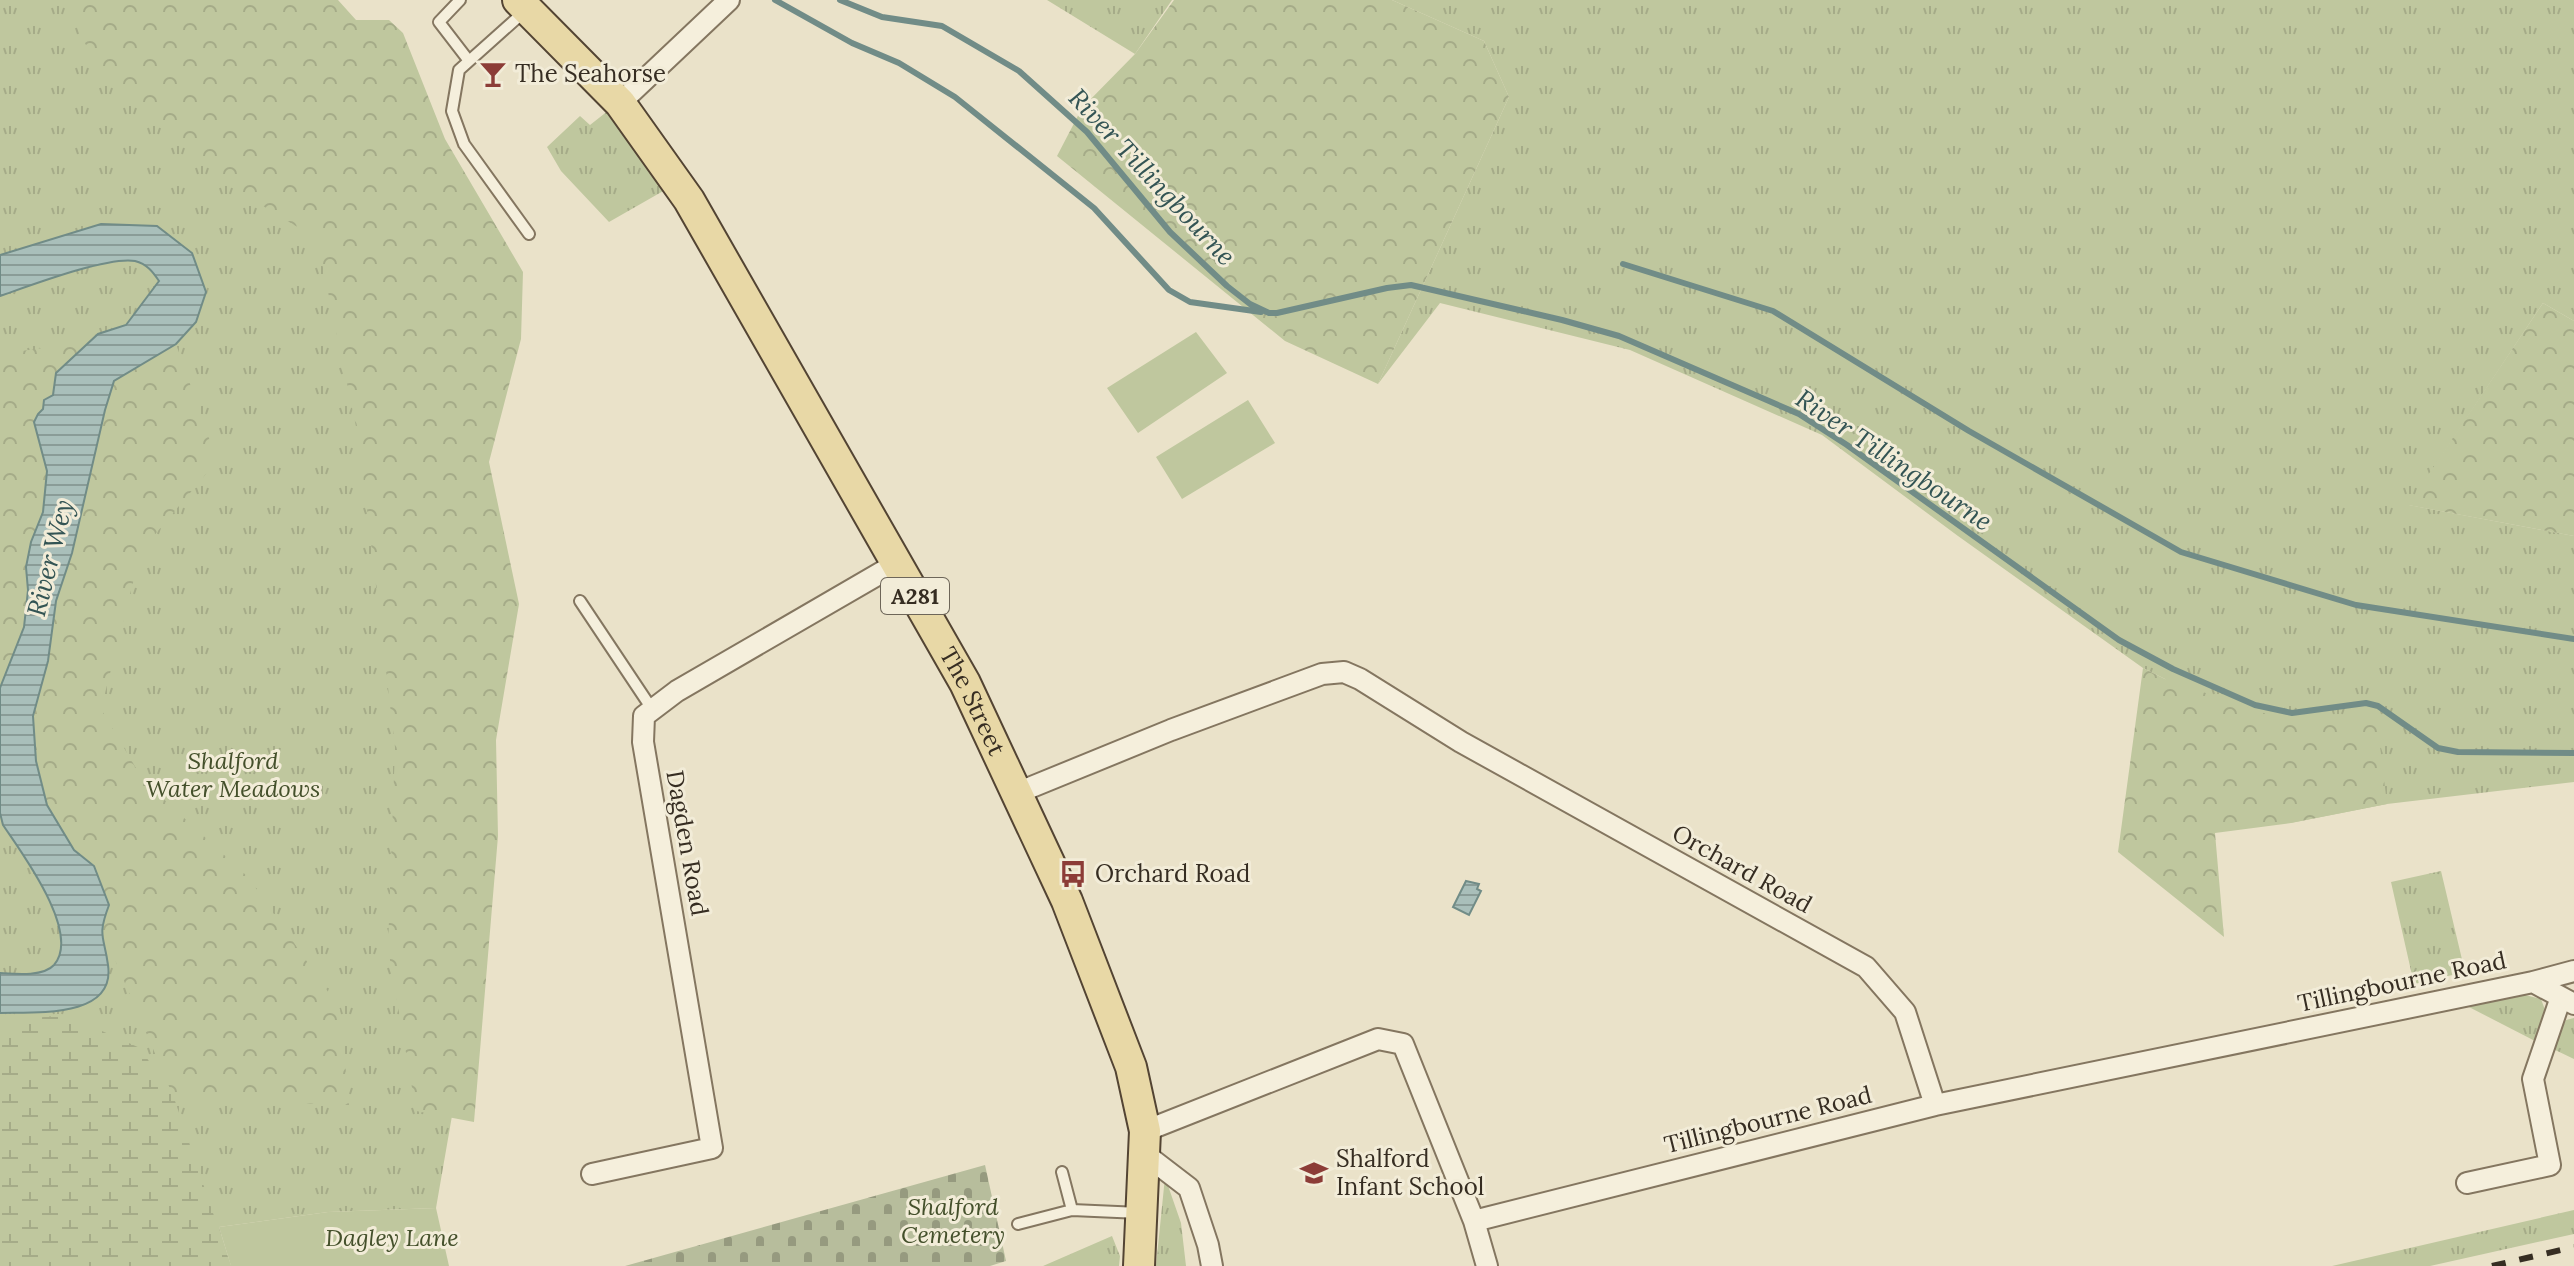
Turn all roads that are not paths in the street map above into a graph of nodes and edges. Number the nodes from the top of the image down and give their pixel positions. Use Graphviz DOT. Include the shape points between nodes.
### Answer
graph roads {
  1 [pos="460,0"];
  2 [pos="729,0"];
  3 [pos="522,5"];
  4 [pos="469,61"];
  5 [pos="620,103"];
  6 [pos="529,234"];
  7 [pos="896,564"];
  8 [pos="580,601"];
  9 [pos="652,709"];
  10 [pos="1017,793"];
  11 [pos="2574,971"];
  12 [pos="2533,982"];
  13 [pos="2568,1001"];
  14 [pos="1935,1105"];
  15 [pos="1145,1143"];
  16 [pos="1062,1172"];
  17 [pos="592,1174"];
  18 [pos="2467,1183"];
  19 [pos="1072,1210"];
  20 [pos="1142,1213"];
  21 [pos="1474,1221"];
  22 [pos="1018,1224"];
  23 [pos="1139,1266"];
  24 [pos="1212,1266"];
  25 [pos="1487,1266"];
  1 -- 4 [label="lane" via="439,22"];
  2 -- 5 [label="street"];
  3 -- 4 [label="lane"];
  3 -- 5 [label="main road, The Street / A281"];
  4 -- 6 [label="lane" via="459,70 452,111 464,144"];
  5 -- 7 [label="main road, The Street / A281" via="689,200"];
  7 -- 9 [label="street"];
  7 -- 10 [label="main road, The Street / A281" via="965,683"];
  8 -- 9 [label="lane"];
  9 -- 17 [label="street, Dagden Road" via="644,716 643,742 712,1148"];
  10 -- 14 [label="street, Orchard Road" via="1322,674 1344,672 1866,967 1905,1012"];
  10 -- 15 [label="main road, The Street / A281" via="1067,901 1126,1053"];
  11 -- 12 [label="street, Tillingbourne Road"];
  12 -- 13 [label="street, Tillingbourne Road"];
  12 -- 14 [label="street, Tillingbourne Road"];
  13 -- 18 [label="street" via="2533,1079 2550,1165"];
  14 -- 21 [label="street, Tillingbourne Road"];
  15 -- 20 [label="main road, The Street / A281"];
  15 -- 21 [label="street" via="1378,1039 1403,1044"];
  15 -- 24 [label="street" via="1189,1188"];
  16 -- 19 [label="lane"];
  19 -- 20 [label="lane"];
  19 -- 22 [label="lane"];
  20 -- 23 [label="main road, The Street / A281"];
  21 -- 25 [label="street"];
}
